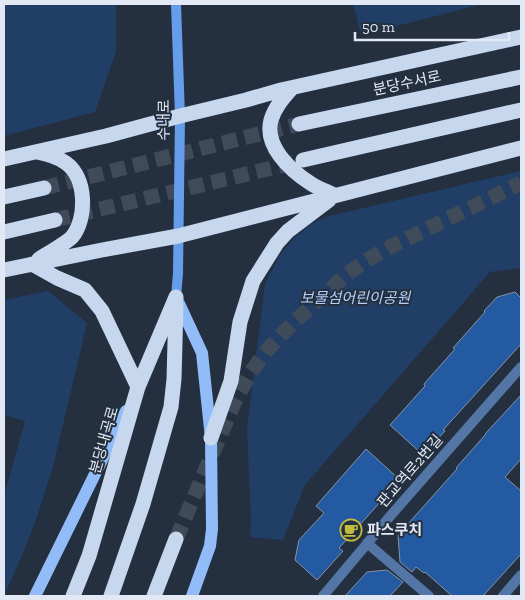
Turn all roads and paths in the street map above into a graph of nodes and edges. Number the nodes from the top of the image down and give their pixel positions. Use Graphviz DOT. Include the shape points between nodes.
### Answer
graph roads {
  1 [pos="176,4"];
  2 [pos="521,37"];
  3 [pos="521,77"];
  4 [pos="292,88"];
  5 [pos="521,110"];
  6 [pos="180,116"];
  7 [pos="299,124"];
  8 [pos="521,148"];
  9 [pos="36,151"];
  10 [pos="4,159"];
  11 [pos="303,160"];
  12 [pos="44,188"];
  13 [pos="334,196"];
  14 [pos="4,197"];
  15 [pos="55,220"];
  16 [pos="4,232"];
  17 [pos="178,236"];
  18 [pos="32,264"];
  19 [pos="4,270"];
  20 [pos="176,297"];
  21 [pos="521,367"];
  22 [pos="138,387"];
  23 [pos="211,438"];
  24 [pos="176,539"];
  25 [pos="367,544"];
  26 [pos="521,575"];
  27 [pos="35,596"];
  28 [pos="73,596"];
  29 [pos="111,596"];
  30 [pos="154,596"];
  31 [pos="192,596"];
  32 [pos="323,596"];
  33 [pos="429,596"];
  34 [pos="503,596"];
  1 -- 6 [label="main road, 수내로"];
  2 -- 4 [label="highway"];
  3 -- 7 [label="highway, 분당수서로"];
  4 -- 6 [label="highway"];
  4 -- 13 [label="highway" via="279,103 270,123 273,146 296,173"];
  5 -- 11 [label="highway"];
  6 -- 9 [label="highway"];
  6 -- 17 [label="main road, 수내로"];
  8 -- 13 [label="highway"];
  9 -- 10 [label="highway"];
  9 -- 18 [label="highway" via="54,156 75,172 83,204 80,221 71,238"];
  12 -- 14 [label="highway"];
  13 -- 17 [label="highway"];
  13 -- 23 [label="highway" via="288,231 253,281 240,322 231,381"];
  15 -- 16 [label="highway"];
  17 -- 18 [label="highway"];
  17 -- 20 [label="main road, 분당내곡로"];
  18 -- 19 [label="highway"];
  18 -- 22 [label="highway" via="85,290 102,311"];
  20 -- 22 [label="highway, 분당내곡로"];
  20 -- 23 [label="main road" via="202,354"];
  20 -- 29 [label="highway, 분당내곡로" via="171,407 144,504"];
  21 -- 25 [label="street, 판교역로2번길"];
  22 -- 27 [label="main road"];
  22 -- 28 [label="highway, 분당내곡로" via="89,556"];
  23 -- 31 [label="main road" via="210,546"];
  24 -- 30 [label="highway"];
  25 -- 32 [label="street, 판교역로2번길"];
  25 -- 33 [label="street"];
  26 -- 34 [label="street"];
}
